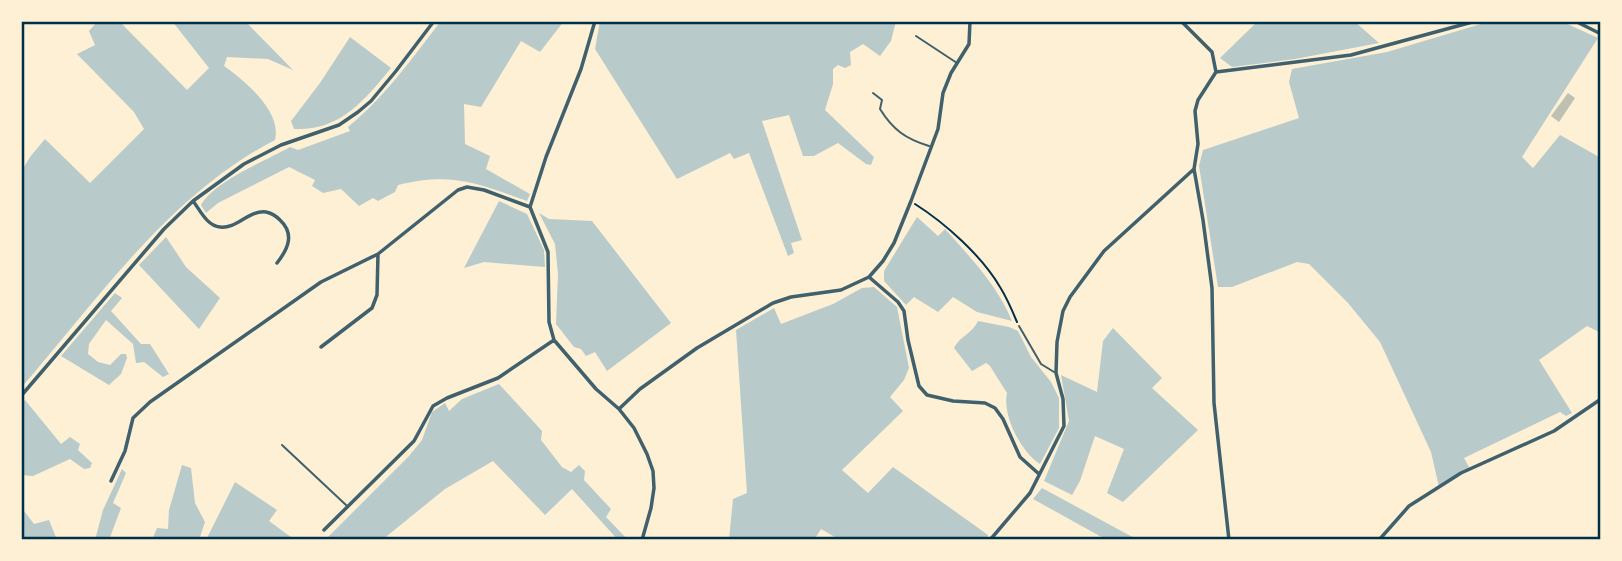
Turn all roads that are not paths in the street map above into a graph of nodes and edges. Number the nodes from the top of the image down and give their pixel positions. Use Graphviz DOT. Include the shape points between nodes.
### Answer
graph roads {
  1 [pos="434,21"];
  2 [pos="595,21"];
  3 [pos="970,21"];
  4 [pos="1181,21"];
  5 [pos="1476,21"];
  6 [pos="1575,21"];
  7 [pos="1601,34"];
  8 [pos="916,36"];
  9 [pos="958,63"];
  10 [pos="1216,72"];
  11 [pos="873,93"];
  12 [pos="930,147"];
  13 [pos="1194,169"];
  14 [pos="193,201"];
  15 [pos="530,207"];
  16 [pos="379,254"];
  17 [pos="277,263"];
  18 [pos="869,277"];
  19 [pos="1020,326"];
  20 [pos="554,340"];
  21 [pos="321,347"];
  22 [pos="1056,373"];
  23 [pos="21,396"];
  24 [pos="1601,399"];
  25 [pos="619,409"];
  26 [pos="282,445"];
  27 [pos="1040,474"];
  28 [pos="111,481"];
  29 [pos="346,506"];
  30 [pos="324,530"];
  31 [pos="642,540"];
  32 [pos="990,540"];
  33 [pos="1229,540"];
  34 [pos="1379,540"];
  1 -- 14 [label="street" via="358,112 338,125 244,164"];
  2 -- 15 [label="street"];
  3 -- 9 [label="street" via="969,44"];
  4 -- 10 [label="street" via="1212,52"];
  5 -- 10 [label="street" via="1351,55"];
  6 -- 7 [label="street"];
  8 -- 9 [label="lane"];
  9 -- 12 [label="street" via="943,93 938,129"];
  10 -- 13 [label="street" via="1195,111 1198,144"];
  11 -- 12 [label="lane" via="882,100 880,109 889,125"];
  12 -- 18 [label="street" via="894,243"];
  13 -- 22 [label="street" via="1104,251 1070,297 1057,342"];
  13 -- 33 [label="street" via="1212,288 1214,403"];
  14 -- 17 [label="street" via="212,225 219,227 251,214 278,217 288,230 289,243"];
  14 -- 23 [label="street"];
  15 -- 16 [label="street" via="467,187"];
  15 -- 20 [label="street" via="548,252 549,322"];
  16 -- 21 [label="street" via="372,308"];
  16 -- 28 [label="street" via="321,282 150,402 134,418"];
  18 -- 25 [label="street" via="841,290 773,303 697,348"];
  18 -- 27 [label="street" via="904,311 919,386 927,395 995,408 1020,457"];
  19 -- 22 [label="lane" via="1041,364"];
  20 -- 25 [label="street"];
  20 -- 29 [label="street" via="498,378 433,406 414,441"];
  22 -- 27 [label="street" via="1064,426"];
  24 -- 34 [label="street" via="1554,431 1461,473 1409,506"];
  25 -- 31 [label="street" via="634,428 653,471 651,508"];
  26 -- 29 [label="lane"];
  27 -- 32 [label="street" via="1030,493"];
  29 -- 30 [label="street"];
}
